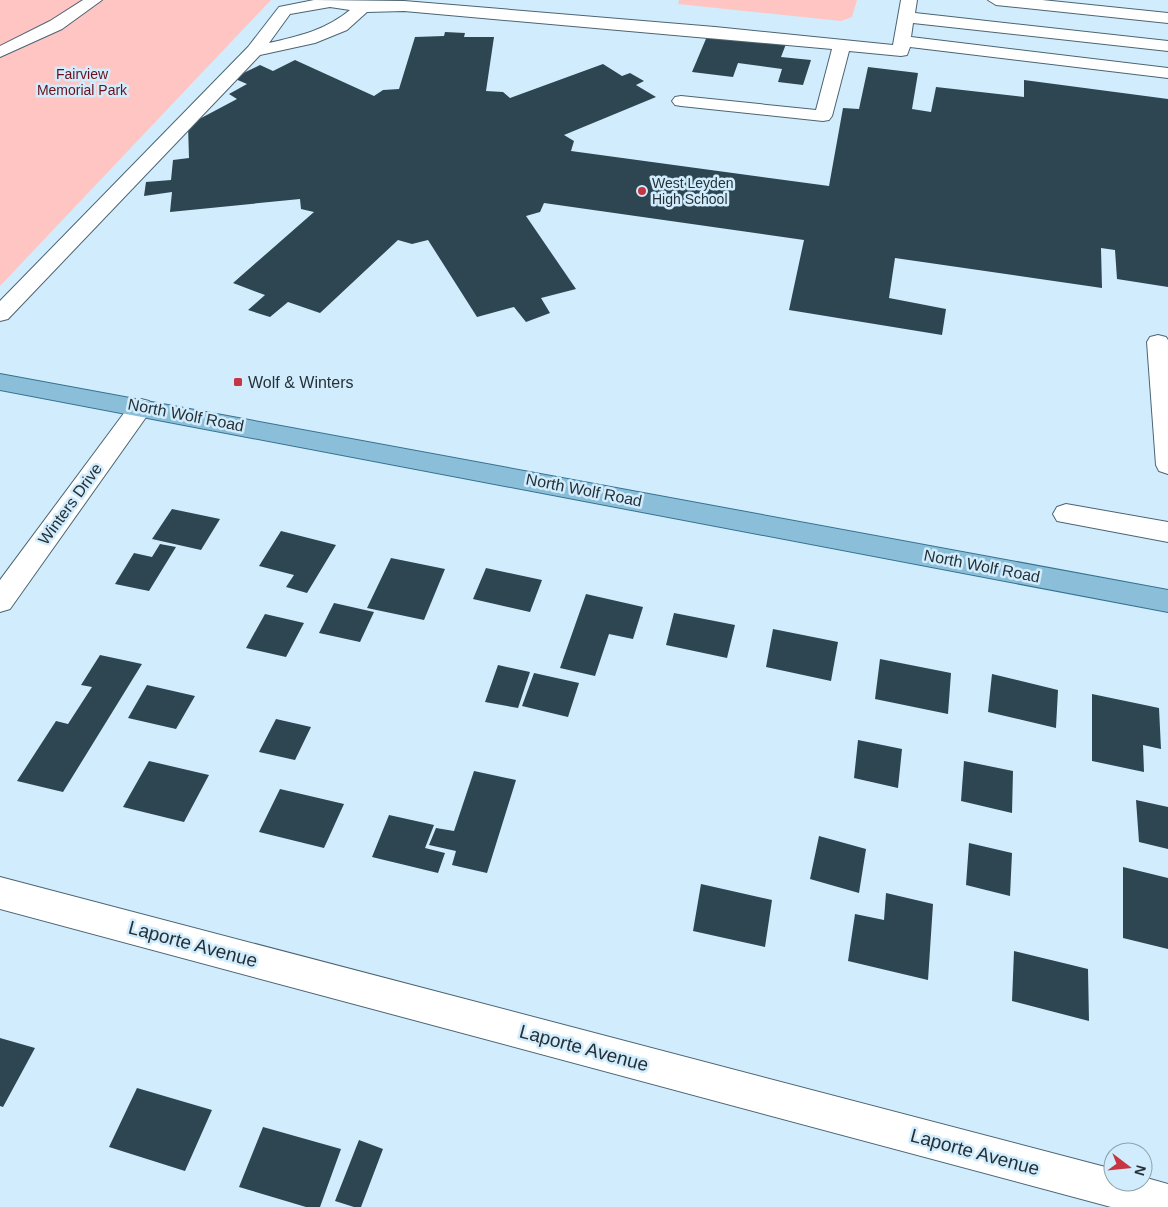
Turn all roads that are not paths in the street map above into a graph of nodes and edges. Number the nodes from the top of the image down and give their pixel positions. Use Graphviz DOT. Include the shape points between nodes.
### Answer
graph roads {
  1 [pos="94,0"];
  2 [pos="996,0"];
  3 [pos="363,7"];
  4 [pos="908,8"];
  5 [pos="1168,18"];
  6 [pos="902,41"];
  7 [pos="842,45"];
  8 [pos="1168,46"];
  9 [pos="254,51"];
  10 [pos="0,52"];
  11 [pos="1168,73"];
  12 [pos="682,100"];
  13 [pos="0,314"];
  14 [pos="1158,342"];
  15 [pos="0,382"];
  16 [pos="140,406"];
  17 [pos="1168,465"];
  18 [pos="1066,514"];
  19 [pos="1168,532"];
  20 [pos="0,601"];
  21 [pos="1168,601"];
  22 [pos="0,893"];
  23 [pos="1168,1203"];
  1 -- 10 [label="street" via="56,26"];
  2 -- 5 [label="street"];
  3 -- 7 [label="street" via="404,6"];
  3 -- 9 [label="street" via="340,26 317,36"];
  3 -- 9 [label="street" via="330,2 285,10"];
  4 -- 6 [label="street"];
  4 -- 8 [label="street"];
  6 -- 7 [label="street" via="901,51"];
  6 -- 11 [label="street"];
  7 -- 12 [label="street" via="823,116"];
  9 -- 13 [label="street"];
  14 -- 17 [label="street"];
  15 -- 16 [label="main road, North Wolf Road"];
  16 -- 20 [label="street, Winters Drive"];
  16 -- 21 [label="main road, North Wolf Road"];
  18 -- 19 [label="street"];
  22 -- 23 [label="street, Laporte Avenue"];
}
